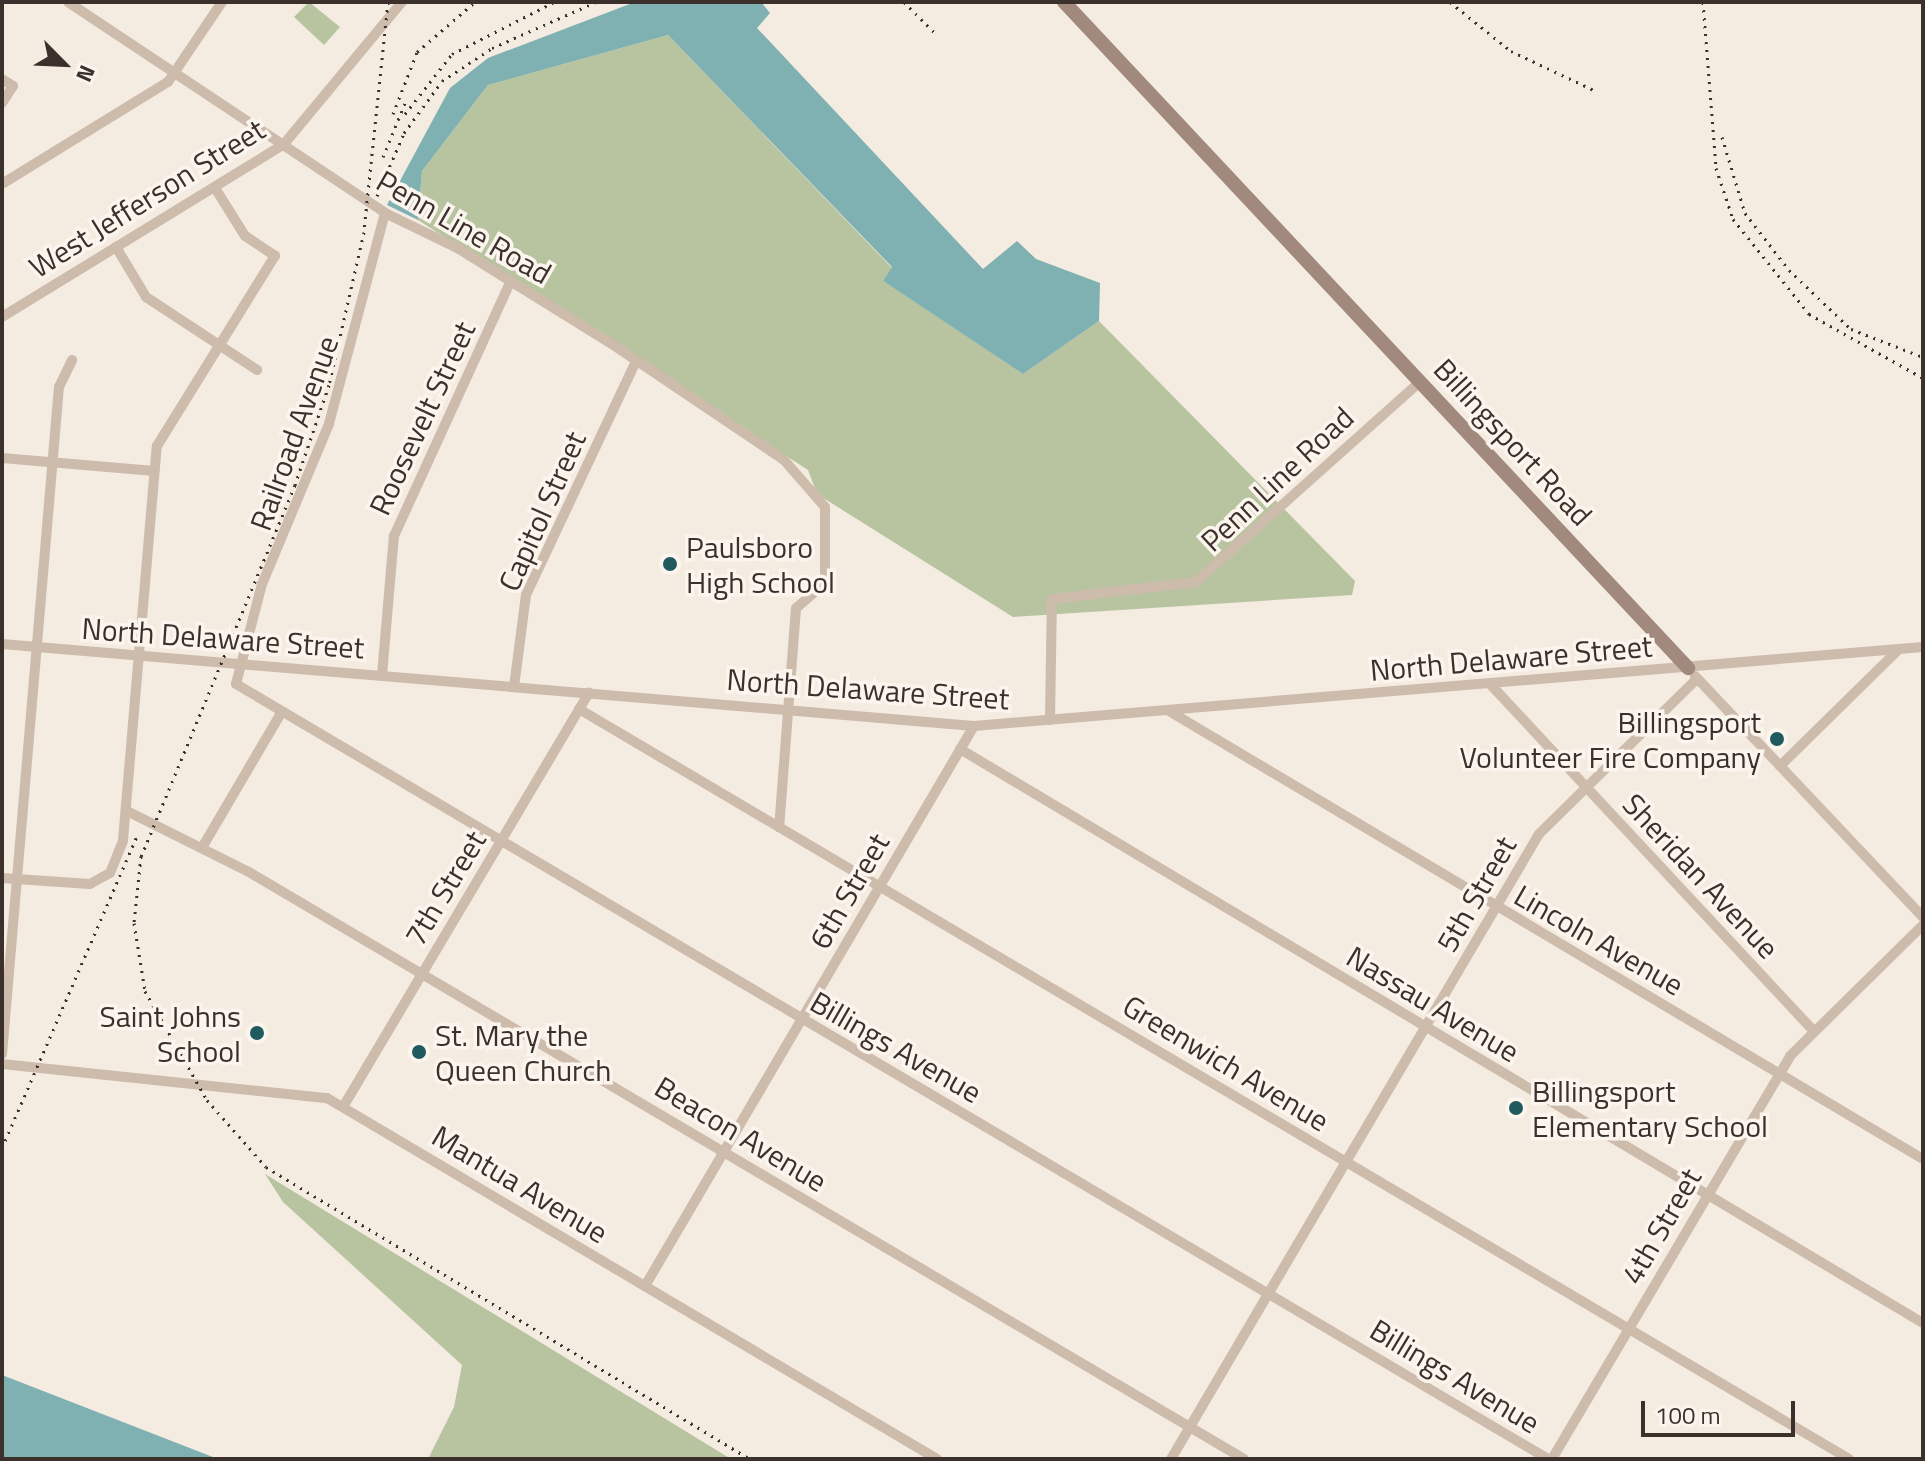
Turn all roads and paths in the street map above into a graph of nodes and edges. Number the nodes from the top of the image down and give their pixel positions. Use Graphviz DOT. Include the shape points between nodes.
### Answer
graph roads {
  1 [pos="68,2"];
  2 [pos="222,2"];
  3 [pos="402,2"];
  4 [pos="1064,2"];
  5 [pos="174,73"];
  6 [pos="2,79"];
  7 [pos="2,103"];
  8 [pos="284,144"];
  9 [pos="2,184"];
  10 [pos="215,188"];
  11 [pos="385,213"];
  12 [pos="116,247"];
  13 [pos="511,280"];
  14 [pos="2,316"];
  15 [pos="221,344"];
  16 [pos="72,360"];
  17 [pos="636,361"];
  18 [pos="257,370"];
  19 [pos="1421,381"];
  20 [pos="2,458"];
  21 [pos="51,462"];
  22 [pos="154,471"];
  23 [pos="2,644"];
  24 [pos="36,647"];
  25 [pos="1923,647"];
  26 [pos="1899,649"];
  27 [pos="139,656"];
  28 [pos="240,667"];
  29 [pos="1692,674"];
  30 [pos="382,675"];
  31 [pos="1491,685"];
  32 [pos="514,687"];
  33 [pos="589,693"];
  34 [pos="579,709"];
  35 [pos="788,709"];
  36 [pos="1169,711"];
  37 [pos="281,713"];
  38 [pos="1050,720"];
  39 [pos="974,726"];
  40 [pos="960,749"];
  41 [pos="1780,766"];
  42 [pos="1584,786"];
  43 [pos="127,811"];
  44 [pos="779,827"];
  45 [pos="500,842"];
  46 [pos="203,846"];
  47 [pos="2,878"];
  48 [pos="16,879"];
  49 [pos="880,886"];
  50 [pos="1496,908"];
  51 [pos="1923,917"];
  52 [pos="1923,925"];
  53 [pos="422,974"];
  54 [pos="801,1020"];
  55 [pos="1426,1027"];
  56 [pos="1812,1029"];
  57 [pos="2,1054"];
  58 [pos="2,1064"];
  59 [pos="1778,1074"];
  60 [pos="343,1107"];
  61 [pos="724,1152"];
  62 [pos="1923,1159"];
  63 [pos="1346,1162"];
  64 [pos="1707,1196"];
  65 [pos="645,1286"];
  66 [pos="1268,1293"];
  67 [pos="1923,1323"];
  68 [pos="1629,1329"];
  69 [pos="1190,1427"];
  70 [pos="937,1459"];
  71 [pos="1171,1459"];
  72 [pos="1244,1459"];
  73 [pos="1550,1459"];
  74 [pos="1849,1459"];
  1 -- 5 [label="street, Penn Line Road"];
  2 -- 5 [label="street"];
  3 -- 8 [label="street, West Jefferson Street"];
  4 -- 19 [label="street, Billingsport Road"];
  5 -- 8 [label="street, Penn Line Road"];
  5 -- 9 [label="street"];
  6 -- 7 [label="street" via="13,86"];
  8 -- 10 [label="street, West Jefferson Street"];
  8 -- 11 [label="street, Penn Line Road"];
  10 -- 12 [label="street, West Jefferson Street"];
  10 -- 15 [label="street" via="245,236 275,256"];
  11 -- 13 [label="street, Penn Line Road"];
  11 -- 28 [label="street, Railroad Avenue" via="334,409 262,584"];
  12 -- 14 [label="street, West Jefferson Street"];
  12 -- 15 [label="street" via="146,297"];
  13 -- 17 [label="street, Penn Line Road"];
  13 -- 30 [label="street, Roosevelt Street" via="394,536"];
  15 -- 18 [label="street"];
  15 -- 22 [label="street" via="157,446"];
  16 -- 21 [label="street" via="59,387"];
  17 -- 32 [label="street, Capitol Street" via="526,595"];
  17 -- 35 [label="street, Penn Line Road" via="784,460 825,507 825,583 796,608"];
  19 -- 29 [label="street, Billingsport Road"];
  19 -- 38 [label="street, Penn Line Road" via="1196,582 1058,596 1048,604"];
  20 -- 21 [label="street"];
  21 -- 22 [label="street"];
  21 -- 24 [label="street"];
  22 -- 27 [label="street"];
  23 -- 24 [label="street, North Delaware Street"];
  24 -- 27 [label="street, North Delaware Street"];
  24 -- 48 [label="street"];
  25 -- 26 [label="street, North Delaware Street"];
  26 -- 29 [label="street, North Delaware Street"];
  26 -- 41 [label="street"];
  27 -- 28 [label="street, North Delaware Street"];
  27 -- 43 [label="street"];
  28 -- 30 [label="street, North Delaware Street"];
  28 -- 37 [label="street, Billings Avenue" via="236,684"];
  29 -- 31 [label="street, North Delaware Street"];
  29 -- 41 [label="street, Billingsport Road"];
  29 -- 42 [label="street, 5th Street"];
  30 -- 32 [label="street, North Delaware Street"];
  31 -- 36 [label="street, North Delaware Street"];
  31 -- 42 [label="street, Sheridan Avenue"];
  32 -- 33 [label="street, North Delaware Street"];
  33 -- 34 [label="street, 7th Street"];
  33 -- 35 [label="street, North Delaware Street"];
  34 -- 44 [label="street, Greenwich Avenue"];
  34 -- 45 [label="street, 7th Street"];
  35 -- 39 [label="street, North Delaware Street"];
  35 -- 44 [label="street"];
  36 -- 38 [label="street, North Delaware Street"];
  36 -- 50 [label="street, Lincoln Avenue"];
  37 -- 45 [label="street, Billings Avenue"];
  37 -- 46 [label="street"];
  38 -- 39 [label="street, North Delaware Street"];
  39 -- 40 [label="street, 6th Street"];
  40 -- 49 [label="street, 6th Street"];
  40 -- 55 [label="street, Nassau Avenue"];
  41 -- 51 [label="street, Billingsport Road"];
  42 -- 50 [label="street, 5th Street" via="1539,834"];
  42 -- 56 [label="street, Sheridan Avenue"];
  43 -- 46 [label="street, Beacon Avenue"];
  43 -- 48 [label="street" via="110,873 82,884"];
  44 -- 49 [label="street, Greenwich Avenue"];
  45 -- 53 [label="street, 7th Street"];
  45 -- 54 [label="street, Billings Avenue"];
  46 -- 53 [label="street, Beacon Avenue"];
  47 -- 48 [label="street"];
  48 -- 57 [label="street"];
  49 -- 54 [label="street, 6th Street"];
  49 -- 63 [label="street, Greenwich Avenue"];
  50 -- 55 [label="street, 5th Street"];
  50 -- 59 [label="street, Lincoln Avenue"];
  52 -- 56 [label="street, 4th Street"];
  53 -- 60 [label="street, 7th Street"];
  53 -- 61 [label="street, Beacon Avenue"];
  54 -- 61 [label="street, 6th Street"];
  54 -- 66 [label="street, Billings Avenue"];
  55 -- 63 [label="street, 5th Street"];
  55 -- 64 [label="street, Nassau Avenue"];
  56 -- 59 [label="street, 4th Street"];
  58 -- 60 [label="street, Mantua Avenue" via="291,1090"];
  59 -- 62 [label="street, Lincoln Avenue"];
  59 -- 64 [label="street, 4th Street"];
  60 -- 65 [label="street, Mantua Avenue"];
  61 -- 65 [label="street, 6th Street"];
  61 -- 69 [label="street, Beacon Avenue"];
  63 -- 66 [label="street, 5th Street"];
  63 -- 68 [label="street, Greenwich Avenue"];
  64 -- 67 [label="street, Nassau Avenue"];
  64 -- 68 [label="street, 4th Street"];
  65 -- 70 [label="street, Mantua Avenue"];
  66 -- 69 [label="street, 5th Street"];
  66 -- 73 [label="street, Billings Avenue"];
  68 -- 73 [label="street, 4th Street"];
  68 -- 74 [label="street, Greenwich Avenue"];
  69 -- 71 [label="street, 5th Street"];
  69 -- 72 [label="street, Beacon Avenue"];
}
